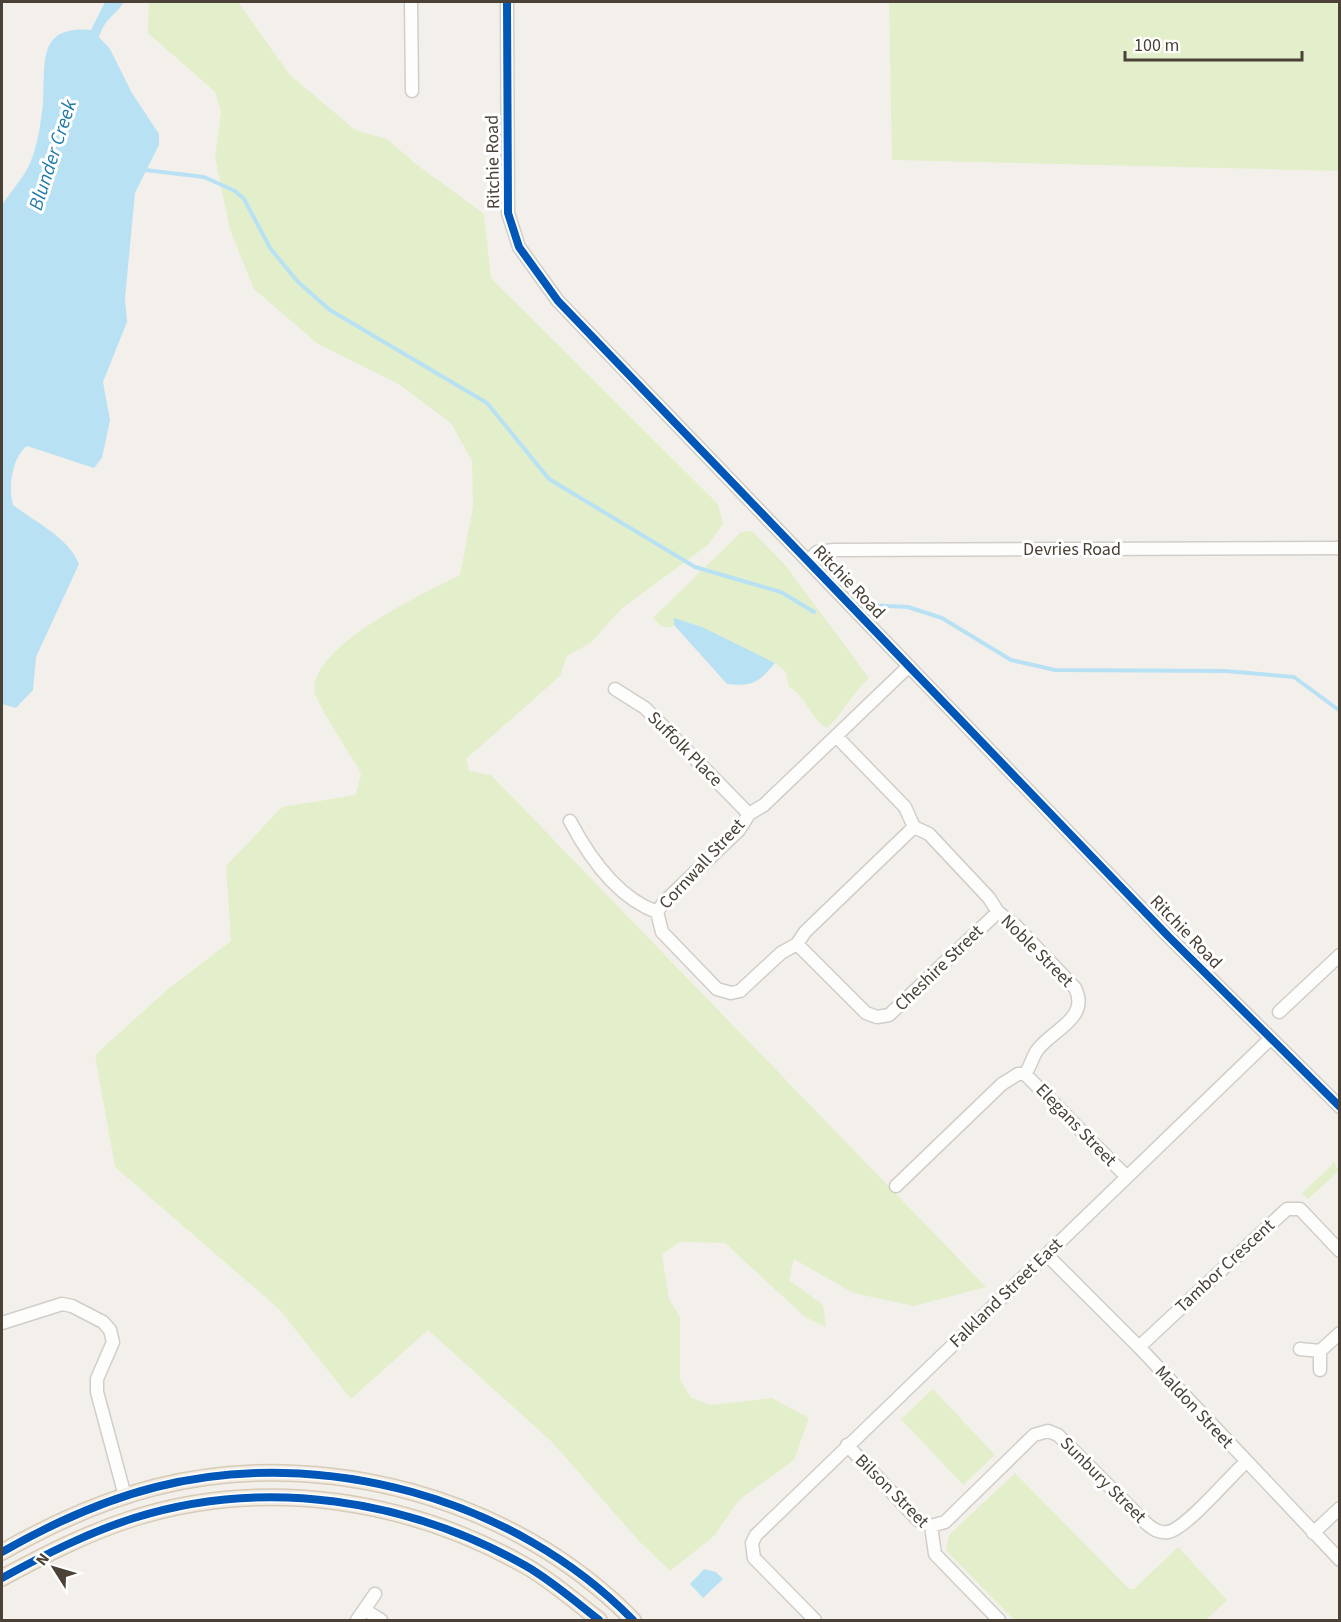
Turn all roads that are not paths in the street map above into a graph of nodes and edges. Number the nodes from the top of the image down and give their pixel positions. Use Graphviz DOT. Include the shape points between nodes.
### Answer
graph roads {
  1 [pos="411,2"];
  2 [pos="507,2"];
  3 [pos="412,91"];
  4 [pos="1340,548"];
  5 [pos="808,561"];
  6 [pos="909,666"];
  7 [pos="615,689"];
  8 [pos="837,737"];
  9 [pos="749,814"];
  10 [pos="570,821"];
  11 [pos="914,827"];
  12 [pos="657,912"];
  13 [pos="998,912"];
  14 [pos="797,944"];
  15 [pos="1340,955"];
  16 [pos="1279,1012"];
  17 [pos="1270,1039"];
  18 [pos="1025,1074"];
  19 [pos="1340,1107"];
  20 [pos="1127,1177"];
  21 [pos="896,1186"];
  22 [pos="1340,1251"];
  23 [pos="1047,1255"];
  24 [pos="2,1323"];
  25 [pos="1340,1333"];
  26 [pos="1139,1347"];
  27 [pos="1300,1349"];
  28 [pos="1320,1351"];
  29 [pos="1320,1370"];
  30 [pos="847,1445"];
  31 [pos="1245,1462"];
  32 [pos="125,1496"];
  33 [pos="1340,1508"];
  34 [pos="931,1526"];
  35 [pos="1313,1533"];
  36 [pos="2,1552"];
  37 [pos="1340,1560"];
  38 [pos="2,1578"];
  39 [pos="375,1594"];
  40 [pos="361,1615"];
  41 [pos="381,1620"];
  42 [pos="599,1620"];
  43 [pos="633,1620"];
  44 [pos="815,1620"];
  45 [pos="999,1620"];
  1 -- 3 [label="street"];
  2 -- 5 [label="street, Ritchie Road" via="508,213 519,247 558,301"];
  4 -- 5 [label="street, Devries Road" via="834,550 817,552"];
  5 -- 6 [label="street, Ritchie Road"];
  6 -- 8 [label="street, Cornwall Street"];
  6 -- 17 [label="street, Ritchie Road"];
  7 -- 9 [label="street, Suffolk Place" via="645,708"];
  8 -- 9 [label="street, Cornwall Street" via="764,806"];
  8 -- 11 [label="street, Noble Street" via="905,807"];
  9 -- 12 [label="street, Cornwall Street" via="739,830"];
  10 -- 12 [label="street" via="585,851 636,905"];
  11 -- 13 [label="street, Noble Street" via="929,834"];
  11 -- 14 [label="street, Cornwall Street"];
  12 -- 14 [label="street, Cornwall Street" via="662,932 717,989 731,993 741,991"];
  13 -- 14 [label="street, Cheshire Street" via="889,1015 877,1017 866,1013"];
  13 -- 18 [label="street, Noble Street" via="1016,926 1080,997 1077,1011 1036,1051"];
  15 -- 16 [label="street"];
  17 -- 19 [label="street, Ritchie Road"];
  17 -- 20 [label="street, Falkland Street East"];
  18 -- 20 [label="street, Elegans Street"];
  18 -- 21 [label="street" via="1017,1074 1002,1084"];
  20 -- 23 [label="street, Falkland Street East"];
  22 -- 26 [label="street, Tambor Crescent" via="1300,1209 1287,1209"];
  23 -- 26 [label="street, Maldon Street"];
  23 -- 30 [label="street, Falkland Street East"];
  24 -- 32 [label="street" via="62,1305 103,1322 110,1330 113,1342 97,1379 97,1392"];
  25 -- 28 [label="street"];
  26 -- 31 [label="street, Maldon Street"];
  27 -- 28 [label="street"];
  28 -- 29 [label="street"];
  30 -- 34 [label="street, Bilson Street" via="918,1520"];
  30 -- 44 [label="street, Falkland Street East" via="752,1543 752,1553"];
  31 -- 34 [label="street, Sunbury Street" via="1183,1525 1165,1533 1155,1531 1058,1435 1048,1431 1034,1435 945,1522"];
  31 -- 35 [label="street, Maldon Street"];
  32 -- 36 [label="main road" via="69,1516"];
  32 -- 43 [label="main road" via="182,1482 238,1475 324,1476 379,1484 432,1498 496,1523 570,1567"];
  33 -- 35 [label="street"];
  34 -- 45 [label="street, Bilson Street" via="934,1554"];
  35 -- 37 [label="street, Maldon Street"];
  38 -- 42 [label="main road" via="79,1538 135,1518 187,1505 288,1497 345,1502 439,1526 527,1567"];
  39 -- 40 [label="street"];
  40 -- 41 [label="street"];
}
